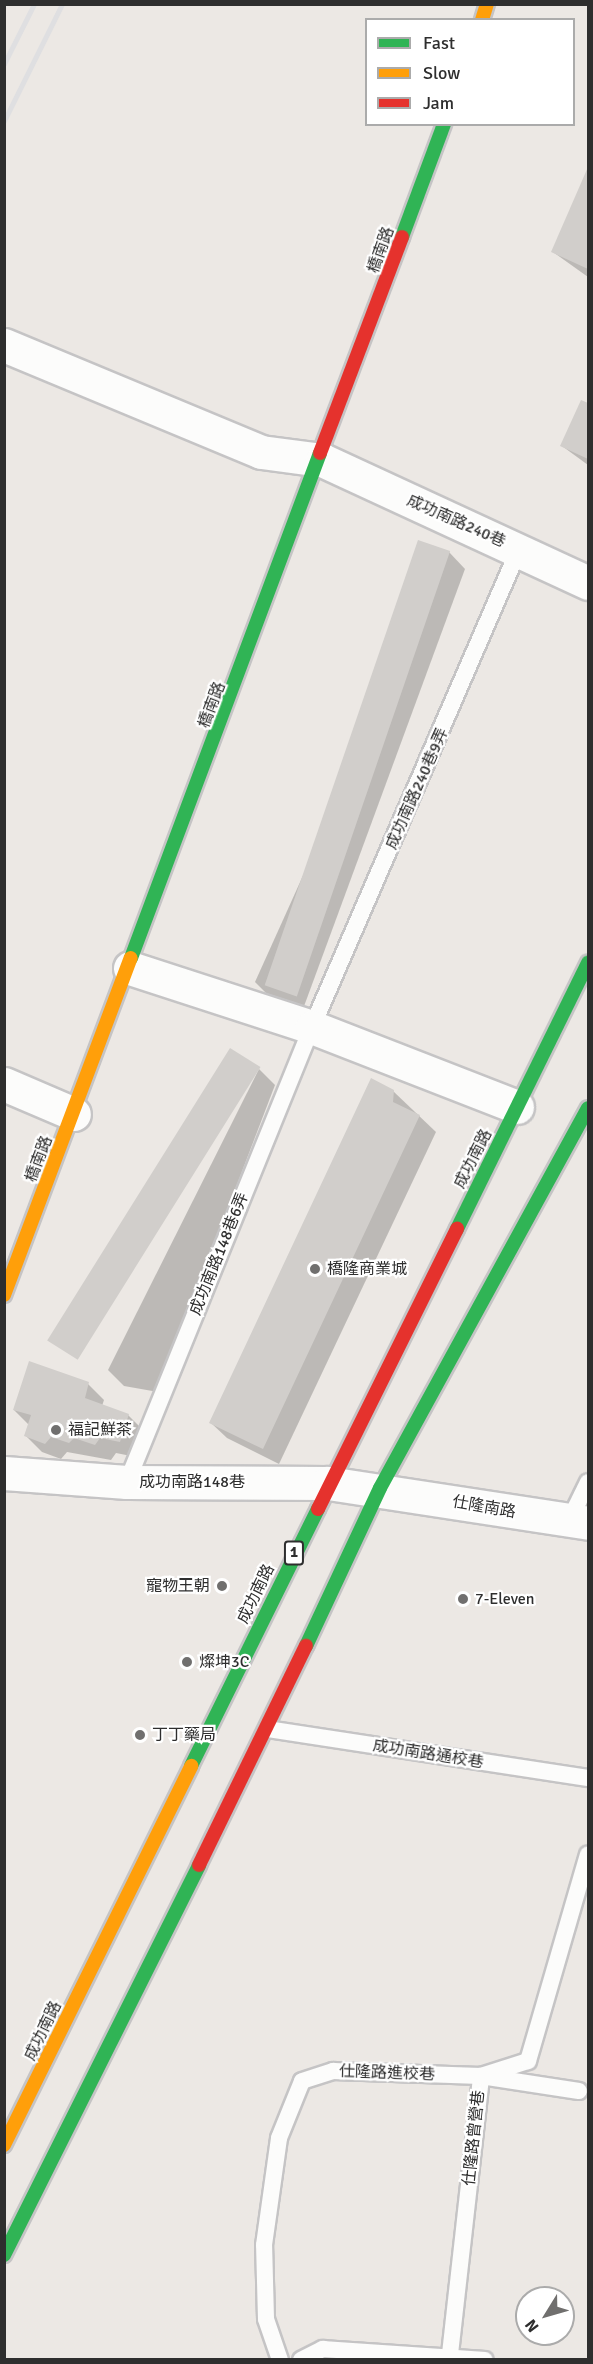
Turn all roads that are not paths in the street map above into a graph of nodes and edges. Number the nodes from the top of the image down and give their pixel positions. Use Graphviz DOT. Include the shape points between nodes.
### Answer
graph roads {
  1 [pos="443,126"];
  2 [pos="4,345"];
  3 [pos="322,460"];
  4 [pos="519,549"];
  5 [pos="588,583"];
  6 [pos="588,963"];
  7 [pos="130,968"];
  8 [pos="312,1027"];
  9 [pos="4,1084"];
  10 [pos="517,1107"];
  11 [pos="588,1108"];
  12 [pos="74,1114"];
  13 [pos="4,1295"];
  14 [pos="4,1473"];
  15 [pos="127,1482"];
  16 [pos="588,1482"];
  17 [pos="328,1483"];
  18 [pos="380,1488"];
  19 [pos="579,1522"];
  20 [pos="268,1729"];
  21 [pos="588,1778"];
  22 [pos="588,1855"];
  23 [pos="481,2076"];
  24 [pos="579,2091"];
  25 [pos="4,2145"];
  26 [pos="4,2254"];
  27 [pos="450,2354"];
  28 [pos="280,2360"];
  29 [pos="302,2360"];
  30 [pos="485,2360"];
  1 -- 3 [label="main road, 橋南路"];
  2 -- 3 [label="street, 成功南路240巷" via="261,452"];
  3 -- 4 [label="street, 成功南路240巷"];
  3 -- 7 [label="main road, 橋南路"];
  4 -- 5 [label="street, 成功南路240巷"];
  4 -- 8 [label="lane, 成功南路240巷9弄"];
  6 -- 10 [label="main road, 成功南路 / 1"];
  7 -- 8 [label="street"];
  7 -- 12 [label="main road, 橋南路"];
  8 -- 10 [label="street"];
  8 -- 15 [label="lane, 成功南路148巷6弄"];
  9 -- 12 [label="street"];
  10 -- 17 [label="main road, 成功南路 / 1"];
  11 -- 18 [label="main road"];
  12 -- 13 [label="main road, 橋南路"];
  14 -- 15 [label="street, 成功南路148巷"];
  15 -- 17 [label="street, 成功南路148巷"];
  16 -- 19 [label="lane"];
  17 -- 18 [label="street, 成功南路148巷"];
  17 -- 25 [label="main road, 成功南路 / 1"];
  18 -- 19 [label="street, 仕隆南路"];
  18 -- 20 [label="main road"];
  20 -- 21 [label="lane, 成功南路通校巷"];
  20 -- 26 [label="main road"];
  22 -- 23 [label="lane, 仕隆路曾營巷" via="528,2061"];
  23 -- 24 [label="lane, 仕隆路進校巷"];
  23 -- 27 [label="lane, 仕隆路曾營巷"];
  23 -- 28 [label="lane, 仕隆路進校巷" via="333,2071 302,2081 279,2138 264,2244 266,2319"];
  27 -- 29 [label="lane" via="323,2349"];
  27 -- 30 [label="lane"];
}
